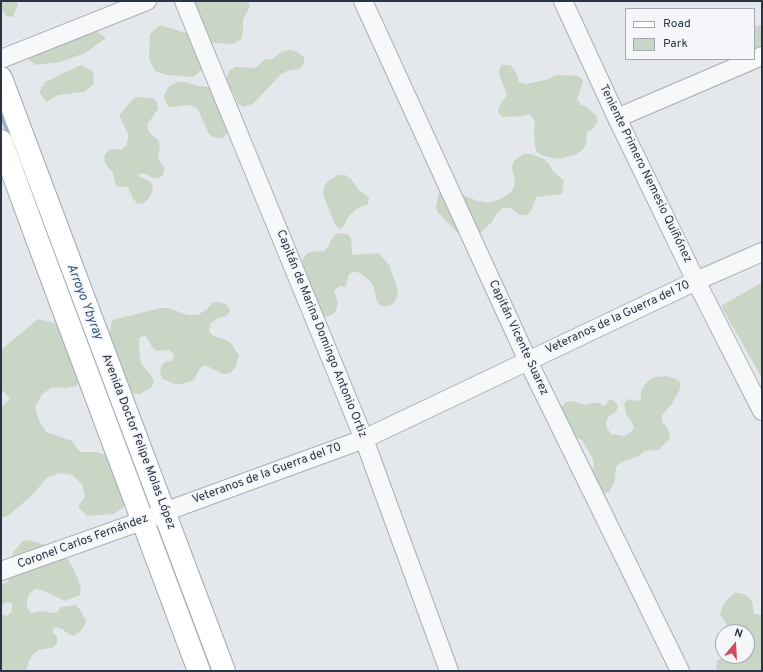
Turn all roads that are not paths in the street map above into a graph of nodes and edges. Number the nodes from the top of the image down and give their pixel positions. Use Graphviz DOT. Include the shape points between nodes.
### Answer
graph roads {
  1 [pos="147,1"];
  2 [pos="184,1"];
  3 [pos="363,1"];
  4 [pos="563,1"];
  5 [pos="1,59"];
  6 [pos="753,60"];
  7 [pos="1,78"];
  8 [pos="617,118"];
  9 [pos="1,141"];
  10 [pos="762,252"];
  11 [pos="696,281"];
  12 [pos="528,361"];
  13 [pos="762,411"];
  14 [pos="364,439"];
  15 [pos="164,512"];
  16 [pos="142,521"];
  17 [pos="1,572"];
  18 [pos="199,671"];
  19 [pos="224,671"];
  20 [pos="449,671"];
  21 [pos="680,671"];
  1 -- 5 [label="street"];
  2 -- 14 [label="street, Capitán de Marina Domingo Antonio Ortiz"];
  3 -- 12 [label="street, Capitán Vicente Suarez"];
  4 -- 8 [label="street, Teniente Primero Nemesio Quiñónez"];
  6 -- 8 [label="street"];
  7 -- 15 [label="main road, Avenida Doctor Felipe Molas López"];
  8 -- 11 [label="street, Teniente Primero Nemesio Quiñónez"];
  9 -- 16 [label="main road, Avenida Doctor Felipe Molas López"];
  10 -- 11 [label="street, Veteranos de la Guerra del 70"];
  11 -- 12 [label="street, Veteranos de la Guerra del 70"];
  11 -- 13 [label="street, Teniente Primero Nemesio Quiñónez"];
  12 -- 14 [label="street, Veteranos de la Guerra del 70"];
  12 -- 21 [label="street, Capitán Vicente Suarez"];
  14 -- 15 [label="street, Veteranos de la Guerra del 70"];
  14 -- 20 [label="street, Capitán de Marina Domingo Antonio Ortiz"];
  15 -- 16 [label="street, Coronel Carlos Fernández"];
  15 -- 19 [label="main road, Avenida Doctor Felipe Molas López"];
  16 -- 17 [label="street, Coronel Carlos Fernández"];
  16 -- 18 [label="main road, Avenida Doctor Felipe Molas López"];
}
